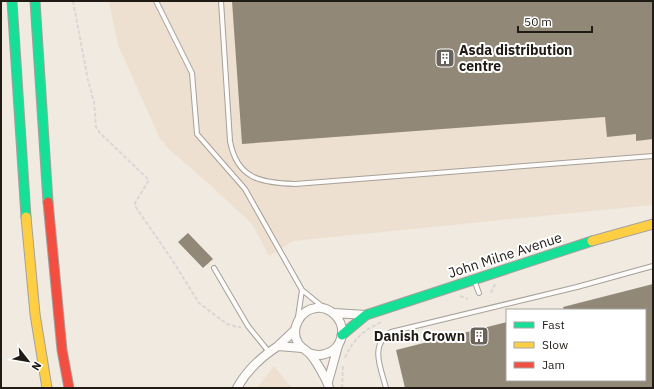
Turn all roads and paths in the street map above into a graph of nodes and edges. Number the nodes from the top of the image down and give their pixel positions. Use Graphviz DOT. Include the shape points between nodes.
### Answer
graph roads {
  1 [pos="12,1"];
  2 [pos="35,1"];
  3 [pos="73,1"];
  4 [pos="156,1"];
  5 [pos="221,1"];
  6 [pos="653,156"];
  7 [pos="653,224"];
  8 [pos="653,266"];
  9 [pos="214,268"];
  10 [pos="474,280"];
  11 [pos="499,283"];
  12 [pos="302,290"];
  13 [pos="479,293"];
  14 [pos="491,293"];
  15 [pos="458,296"];
  16 [pos="468,299"];
  17 [pos="325,309"];
  18 [pos="334,313"];
  19 [pos="366,315"];
  20 [pos="298,320"];
  21 [pos="248,326"];
  22 [pos="295,330"];
  23 [pos="364,332"];
  24 [pos="342,336"];
  25 [pos="278,346"];
  26 [pos="338,346"];
  27 [pos="302,348"];
  28 [pos="269,352"];
  29 [pos="309,353"];
  30 [pos="329,385"];
  31 [pos="47,388"];
  32 [pos="69,388"];
  33 [pos="237,388"];
  34 [pos="342,388"];
  35 [pos="386,388"];
  1 -- 31 [label="main road" via="35,314"];
  2 -- 32 [label="main road" via="45,174 62,350"];
  3 -- 21 [label="path" via="94,102 96,127 100,134 149,180 135,206 199,303 227,324 237,327"];
  4 -- 12 [label="lane" via="192,73 197,134 245,189"];
  5 -- 6 [label="lane" via="232,154 247,173 257,178 272,183 295,184"];
  7 -- 10 [label="main road, John Milne Avenue" via="614,234"];
  8 -- 35 [label="lane" via="391,332 384,336 377,351"];
  9 -- 21 [label="lane"];
  10 -- 13 [label="lane"];
  10 -- 19 [label="main road, John Milne Avenue"];
  11 -- 14 [label="path" via="495,284"];
  12 -- 17 [label="lane"];
  12 -- 20 [label="lane"];
  15 -- 16 [label="path"];
  17 -- 18 [label="street"];
  17 -- 20 [label="street" via="309,310"];
  18 -- 19 [label="street, John Milne Avenue"];
  18 -- 24 [label="street" via="341,323"];
  19 -- 24 [label="main road, John Milne Avenue"];
  20 -- 22 [label="street"];
  21 -- 28 [label="lane"];
  22 -- 25 [label="street"];
  22 -- 27 [label="street"];
  23 -- 34 [label="path" via="345,357"];
  24 -- 26 [label="street"];
  25 -- 27 [label="street"];
  25 -- 28 [label="street"];
  26 -- 29 [label="street" via="325,354"];
  26 -- 30 [label="street"];
  27 -- 29 [label="street"];
  28 -- 33 [label="street" via="259,360"];
  29 -- 30 [label="street"];
}
